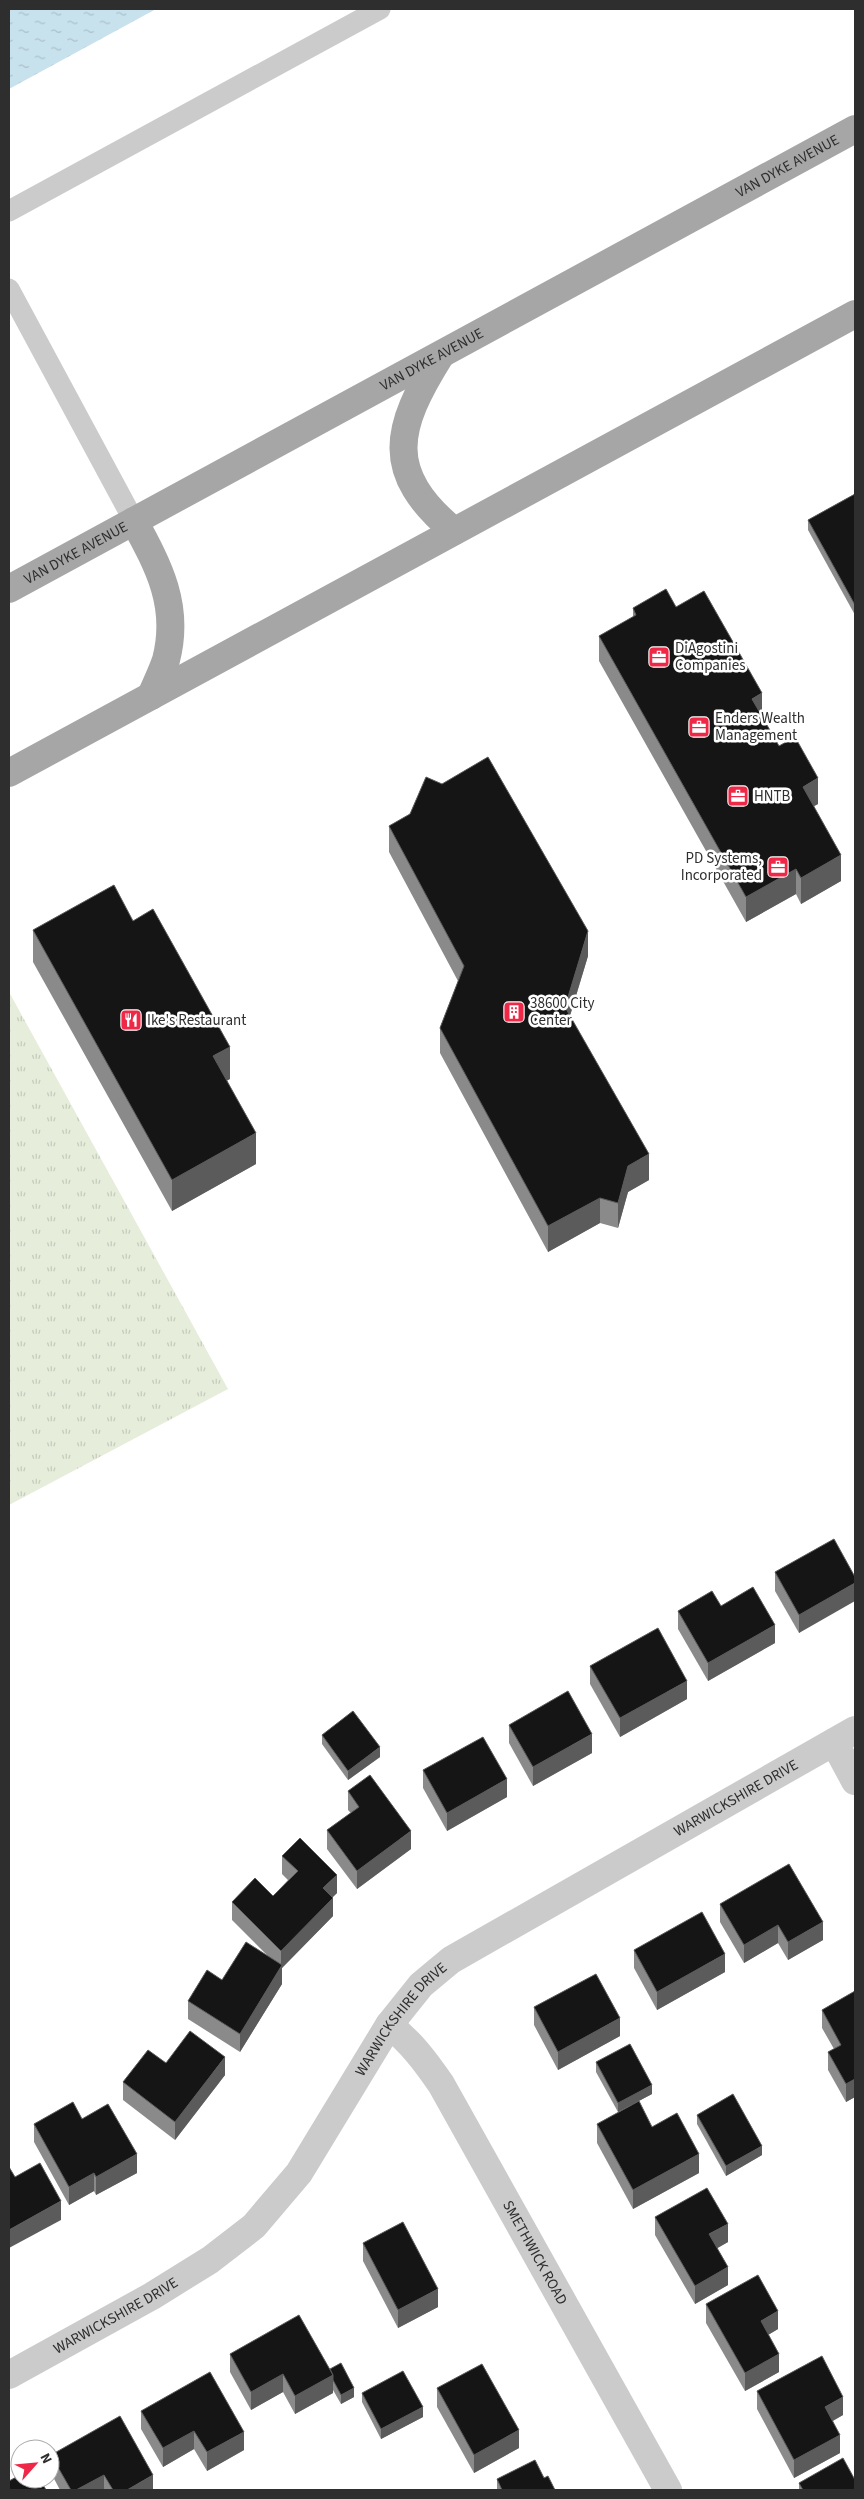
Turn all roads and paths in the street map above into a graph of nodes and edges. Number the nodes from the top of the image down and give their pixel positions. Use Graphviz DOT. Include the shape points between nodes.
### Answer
graph roads {
  1 [pos="380,9"];
  2 [pos="855,129"];
  3 [pos="9,211"];
  4 [pos="9,289"];
  5 [pos="855,314"];
  6 [pos="441,354"];
  7 [pos="134,521"];
  8 [pos="454,531"];
  9 [pos="9,589"];
  10 [pos="151,696"];
  11 [pos="9,773"];
  12 [pos="845,1736"];
  13 [pos="855,1781"];
  14 [pos="389,2025"];
  15 [pos="9,2375"];
  16 [pos="668,2490"];
  1 -- 3 [label="lane"];
  2 -- 6 [label="main road, VAN DYKE AVENUE"];
  4 -- 7 [label="lane"];
  5 -- 8 [label="main road"];
  6 -- 7 [label="main road, VAN DYKE AVENUE"];
  6 -- 8 [label="main road" via="420,388 409,415 404,456 407,474 416,491 430,512"];
  7 -- 9 [label="main road, VAN DYKE AVENUE"];
  7 -- 10 [label="main road" via="164,578 169,603 166,660"];
  8 -- 10 [label="main road"];
  10 -- 11 [label="main road"];
  12 -- 13 [label="street"];
  12 -- 14 [label="street, WARWICKSHIRE DRIVE" via="451,1960 421,1985"];
  14 -- 15 [label="street, WARWICKSHIRE DRIVE" via="298,2173 254,2226 210,2260 152,2296"];
  14 -- 16 [label="street, SMETHWICK ROAD" via="421,2054 441,2084"];
}
